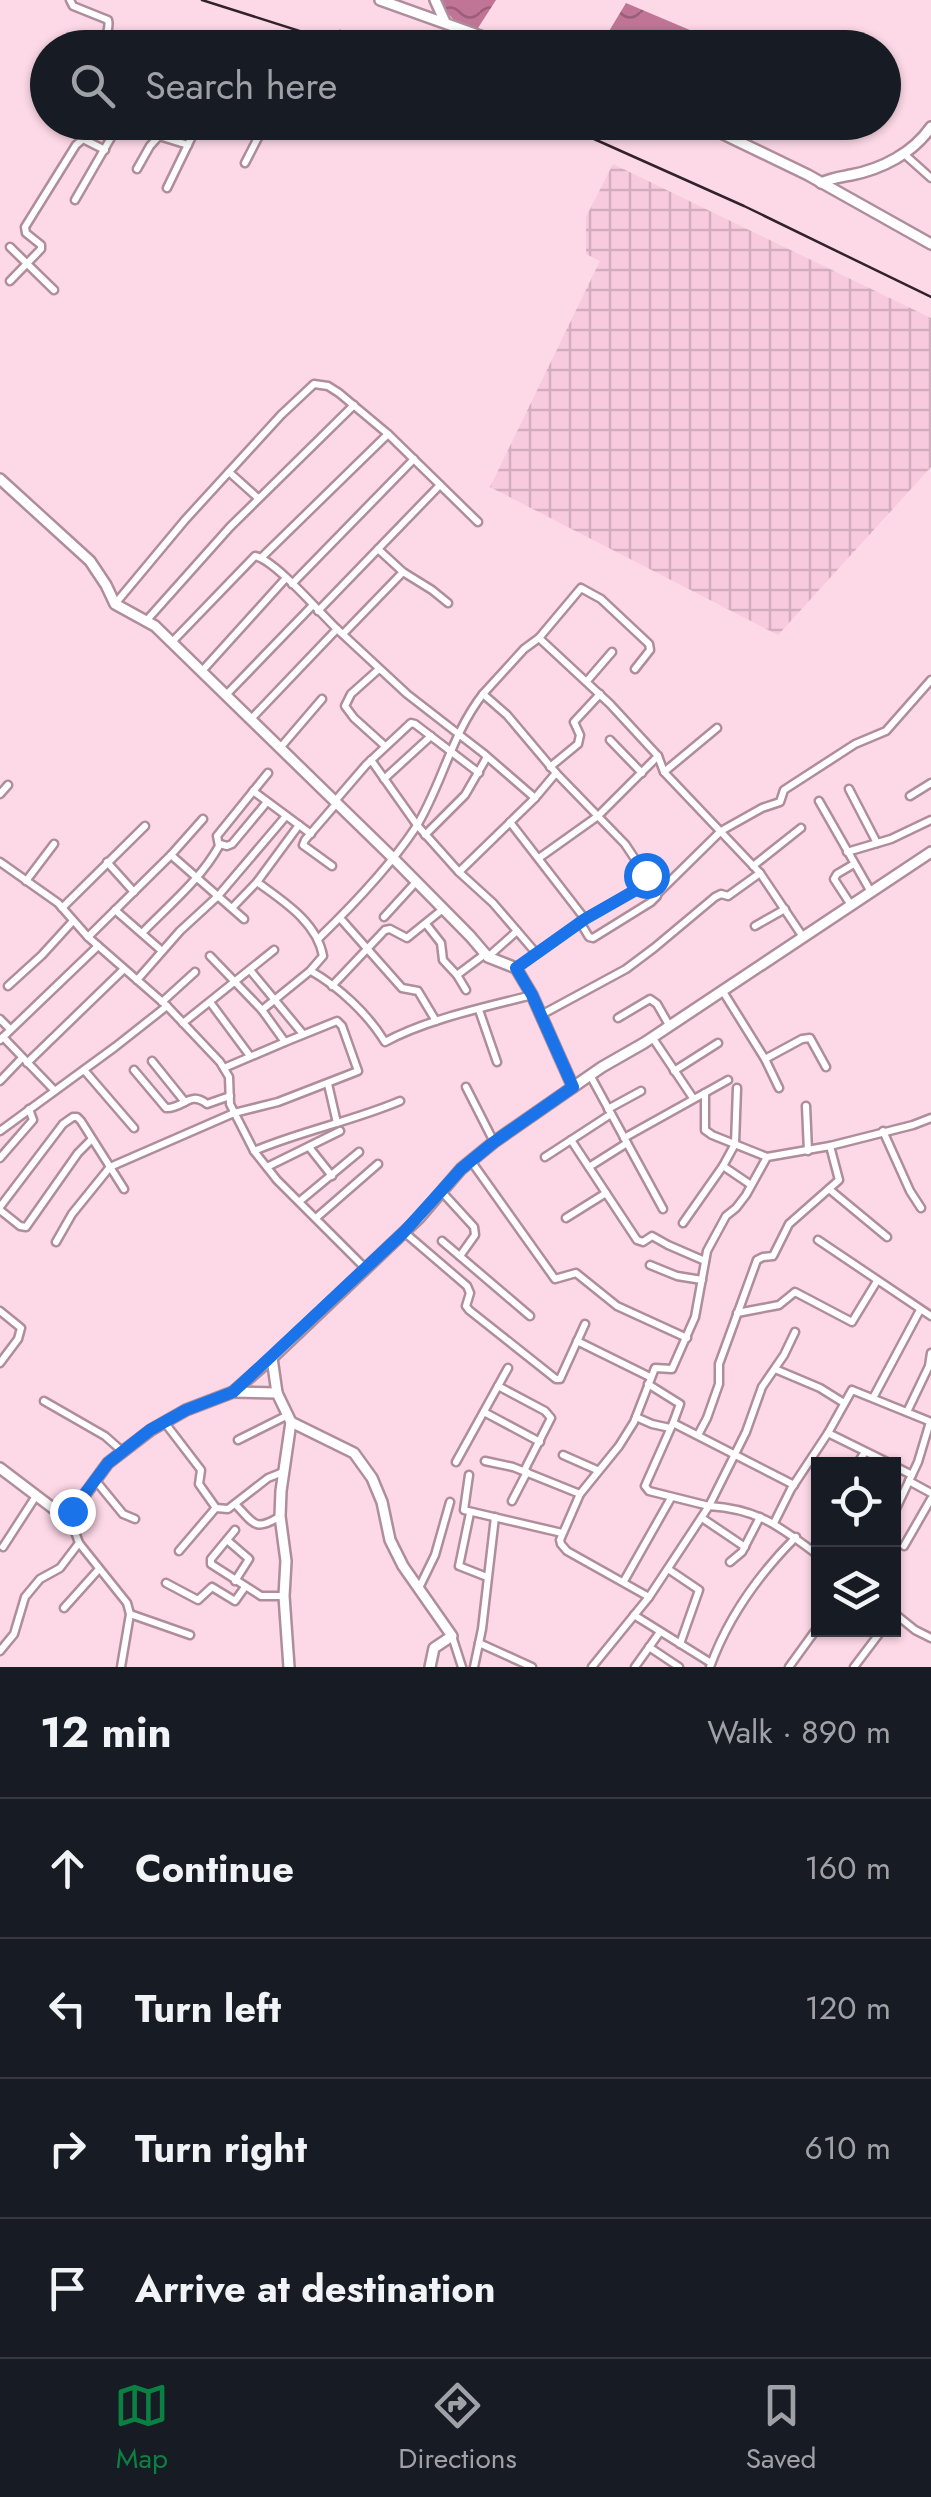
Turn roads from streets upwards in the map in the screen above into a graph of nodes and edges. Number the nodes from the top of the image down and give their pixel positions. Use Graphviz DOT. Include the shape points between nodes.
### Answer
graph roads {
  1 [pos="70,0"];
  2 [pos="380,0"];
  3 [pos="436,0"];
  4 [pos="445,22"];
  5 [pos="108,30"];
  6 [pos="466,30"];
  7 [pos="931,127"];
  8 [pos="110,140"];
  9 [pos="155,140"];
  10 [pos="174,140"];
  11 [pos="190,140"];
  12 [pos="257,140"];
  13 [pos="735,140"];
  14 [pos="188,144"];
  15 [pos="105,150"];
  16 [pos="903,154"];
  17 [pos="245,163"];
  18 [pos="137,169"];
  19 [pos="931,178"];
  20 [pos="821,183"];
  21 [pos="168,188"];
  22 [pos="76,200"];
  23 [pos="931,244"];
  24 [pos="10,247"];
  25 [pos="28,263"];
  26 [pos="10,281"];
  27 [pos="54,290"];
  28 [pos="354,405"];
  29 [pos="388,434"];
  30 [pos="414,459"];
  31 [pos="229,472"];
  32 [pos="0,479"];
  33 [pos="440,485"];
  34 [pos="258,498"];
  35 [pos="478,522"];
  36 [pos="378,549"];
  37 [pos="262,558"];
  38 [pos="403,572"];
  39 [pos="289,581"];
  40 [pos="448,603"];
  41 [pos="115,604"];
  42 [pos="315,608"];
  43 [pos="148,620"];
  44 [pos="340,632"];
  45 [pos="539,638"];
  46 [pos="172,642"];
  47 [pos="612,652"];
  48 [pos="379,669"];
  49 [pos="635,669"];
  50 [pos="202,671"];
  51 [pos="931,680"];
  52 [pos="587,681"];
  53 [pos="483,694"];
  54 [pos="600,694"];
  55 [pos="226,695"];
  56 [pos="322,699"];
  57 [pos="251,719"];
  58 [pos="717,728"];
  59 [pos="458,734"];
  60 [pos="431,736"];
  61 [pos="610,740"];
  62 [pos="385,746"];
  63 [pos="280,748"];
  64 [pos="450,752"];
  65 [pos="658,756"];
  66 [pos="487,757"];
  67 [pos="371,760"];
  68 [pos="553,770"];
  69 [pos="664,772"];
  70 [pos="479,773"];
  71 [pos="642,773"];
  72 [pos="268,774"];
  73 [pos="384,778"];
  74 [pos="931,783"];
  75 [pos="8,786"];
  76 [pos="849,789"];
  77 [pos="253,792"];
  78 [pos="0,794"];
  79 [pos="910,796"];
  80 [pos="534,798"];
  81 [pos="820,800"];
  82 [pos="267,802"];
  83 [pos="335,802"];
  84 [pos="286,816"];
  85 [pos="598,816"];
  86 [pos="203,819"];
  87 [pos="931,820"];
  88 [pos="510,822"];
  89 [pos="299,825"];
  90 [pos="144,826"];
  91 [pos="417,826"];
  92 [pos="801,828"];
  93 [pos="721,831"];
  94 [pos="310,834"];
  95 [pos="426,835"];
  96 [pos="876,843"];
  97 [pos="54,844"];
  98 [pos="219,844"];
  99 [pos="847,852"];
  100 [pos="931,852"];
  101 [pos="171,855"];
  102 [pos="392,858"];
  103 [pos="539,858"];
  104 [pos="0,862"];
  105 [pos="107,862"];
  106 [pos="854,864"];
  107 [pos="332,866"];
  108 [pos="752,866"];
  109 [pos="459,872"];
  110 [pos="760,873"];
  111 [pos="195,878"];
  112 [pos="26,881"];
  113 [pos="257,882"];
  114 [pos="416,882"];
  115 [pos="650,882"];
  116 [pos="134,892"];
  117 [pos="871,892"];
  118 [pos="658,894"];
  119 [pos="218,896"];
  120 [pos="851,905"];
  121 [pos="62,908"];
  122 [pos="232,908"];
  123 [pos="785,909"];
  124 [pos="116,910"];
  125 [pos="444,910"];
  126 [pos="384,917"];
  127 [pos="340,918"];
  128 [pos="244,919"];
  129 [pos="73,920"];
  130 [pos="582,921"];
  131 [pos="426,924"];
  132 [pos="754,926"];
  133 [pos="518,931"];
  134 [pos="142,933"];
  135 [pos="88,937"];
  136 [pos="803,937"];
  137 [pos="318,940"];
  138 [pos="98,946"];
  139 [pos="367,949"];
  140 [pos="274,950"];
  141 [pos="162,951"];
  142 [pos="536,953"];
  143 [pos="210,956"];
  144 [pos="486,956"];
  145 [pos="516,968"];
  146 [pos="124,969"];
  147 [pos="250,970"];
  148 [pos="310,971"];
  149 [pos="194,972"];
  150 [pos="457,975"];
  151 [pos="137,980"];
  152 [pos="235,982"];
  153 [pos="8,986"];
  154 [pos="332,986"];
  155 [pos="466,990"];
  156 [pos="722,990"];
  157 [pos="532,995"];
  158 [pos="275,1000"];
  159 [pos="210,1002"];
  160 [pos="164,1004"];
  161 [pos="262,1010"];
  162 [pos="478,1010"];
  163 [pos="541,1015"];
  164 [pos="618,1018"];
  165 [pos="0,1019"];
  166 [pos="436,1022"];
  167 [pos="183,1023"];
  168 [pos="669,1026"];
  169 [pos="10,1029"];
  170 [pos="304,1034"];
  171 [pos="652,1038"];
  172 [pos="1,1039"];
  173 [pos="285,1042"];
  174 [pos="718,1043"];
  175 [pos="250,1056"];
  176 [pos="766,1059"];
  177 [pos="25,1060"];
  178 [pos="152,1061"];
  179 [pos="497,1062"];
  180 [pos="826,1067"];
  181 [pos="224,1068"];
  182 [pos="84,1070"];
  183 [pos="134,1070"];
  184 [pos="674,1071"];
  185 [pos="590,1075"];
  186 [pos="728,1080"];
  187 [pos="0,1081"];
  188 [pos="328,1084"];
  189 [pos="466,1087"];
  190 [pos="573,1087"];
  191 [pos="737,1088"];
  192 [pos="779,1088"];
  193 [pos="54,1090"];
  194 [pos="641,1090"];
  195 [pos="705,1092"];
  196 [pos="230,1096"];
  197 [pos="693,1098"];
  198 [pos="184,1102"];
  199 [pos="400,1102"];
  200 [pos="806,1106"];
  201 [pos="28,1109"];
  202 [pos="609,1111"];
  203 [pos="234,1113"];
  204 [pos="930,1121"];
  205 [pos="339,1127"];
  206 [pos="134,1128"];
  207 [pos="0,1130"];
  208 [pos="883,1132"];
  209 [pos="92,1140"];
  210 [pos="570,1140"];
  211 [pos="625,1141"];
  212 [pos="494,1142"];
  213 [pos="735,1144"];
  214 [pos="830,1146"];
  215 [pos="308,1147"];
  216 [pos="254,1150"];
  217 [pos="808,1151"];
  218 [pos="358,1152"];
  219 [pos="545,1156"];
  220 [pos="766,1157"];
  221 [pos="0,1158"];
  222 [pos="471,1161"];
  223 [pos="378,1164"];
  224 [pos="723,1166"];
  225 [pos="110,1167"];
  226 [pos="267,1167"];
  227 [pos="589,1167"];
  228 [pos="332,1176"];
  229 [pos="750,1185"];
  230 [pos="124,1189"];
  231 [pos="829,1189"];
  232 [pos="442,1192"];
  233 [pos="606,1193"];
  234 [pos="300,1202"];
  235 [pos="0,1208"];
  236 [pos="921,1208"];
  237 [pos="663,1209"];
  238 [pos="316,1218"];
  239 [pos="566,1218"];
  240 [pos="684,1223"];
  241 [pos="404,1232"];
  242 [pos="887,1236"];
  243 [pos="818,1240"];
  244 [pos="442,1241"];
  245 [pos="56,1242"];
  246 [pos="460,1256"];
  247 [pos="704,1260"];
  248 [pos="650,1265"];
  249 [pos="366,1269"];
  250 [pos="702,1280"];
  251 [pos="877,1281"];
  252 [pos="0,1310"];
  253 [pos="920,1310"];
  254 [pos="737,1313"];
  255 [pos="530,1316"];
  256 [pos="931,1316"];
  257 [pos="585,1324"];
  258 [pos="796,1332"];
  259 [pos="686,1338"];
  260 [pos="578,1342"];
  261 [pos="931,1352"];
  262 [pos="272,1358"];
  263 [pos="0,1363"];
  264 [pos="508,1368"];
  265 [pos="775,1369"];
  266 [pos="649,1380"];
  267 [pos="498,1386"];
  268 [pos="233,1392"];
  269 [pos="277,1393"];
  270 [pos="873,1398"];
  271 [pos="44,1401"];
  272 [pos="844,1404"];
  273 [pos="484,1412"];
  274 [pos="907,1412"];
  275 [pos="636,1416"];
  276 [pos="290,1418"];
  277 [pos="164,1422"];
  278 [pos="930,1422"];
  279 [pos="671,1426"];
  280 [pos="828,1433"];
  281 [pos="698,1435"];
  282 [pos="238,1440"];
  283 [pos="540,1442"];
  284 [pos="124,1452"];
  285 [pos="865,1452"];
  286 [pos="734,1454"];
  287 [pos="562,1455"];
  288 [pos="862,1457"];
  289 [pos="875,1457"];
  290 [pos="485,1461"];
  291 [pos="456,1462"];
  292 [pos="0,1468"];
  293 [pos="597,1470"];
  294 [pos="525,1471"];
  295 [pos="901,1471"];
  296 [pos="284,1472"];
  297 [pos="469,1476"];
  298 [pos="911,1478"];
  299 [pos="96,1481"];
  300 [pos="794,1485"];
  301 [pos="580,1494"];
  302 [pos="36,1496"];
  303 [pos="931,1496"];
  304 [pos="671,1498"];
  305 [pos="901,1499"];
  306 [pos="512,1501"];
  307 [pos="450,1502"];
  308 [pos="235,1504"];
  309 [pos="709,1506"];
  310 [pos="216,1508"];
  311 [pos="68,1512"];
  312 [pos="470,1512"];
  313 [pos="280,1516"];
  314 [pos="496,1517"];
  315 [pos="760,1517"];
  316 [pos="702,1518"];
  317 [pos="135,1519"];
  318 [pos="774,1523"];
  319 [pos="235,1530"];
  320 [pos="562,1533"];
  321 [pos="796,1538"];
  322 [pos="227,1540"];
  323 [pos="79,1543"];
  324 [pos="904,1546"];
  325 [pos="3,1547"];
  326 [pos="745,1547"];
  327 [pos="811,1550"];
  328 [pos="178,1552"];
  329 [pos="730,1562"];
  330 [pos="99,1569"];
  331 [pos="668,1570"];
  332 [pos="487,1577"];
  333 [pos="235,1580"];
  334 [pos="624,1582"];
  335 [pos="166,1583"];
  336 [pos="245,1587"];
  337 [pos="419,1589"];
  338 [pos="284,1596"];
  339 [pos="649,1597"];
  340 [pos="64,1608"];
  341 [pos="130,1614"];
  342 [pos="634,1615"];
  343 [pos="901,1619"];
  344 [pos="660,1632"];
  345 [pos="190,1635"];
  346 [pos="452,1636"];
  347 [pos="811,1636"];
  348 [pos="877,1637"];
  349 [pos="931,1638"];
  350 [pos="479,1643"];
  351 [pos="680,1644"];
  352 [pos="649,1646"];
  353 [pos="0,1651"];
  354 [pos="711,1665"];
  355 [pos="677,1666"];
  356 [pos="120,1667"];
  357 [pos="288,1667"];
  358 [pos="430,1667"];
  359 [pos="462,1667"];
  360 [pos="474,1667"];
  361 [pos="532,1667"];
  362 [pos="592,1667"];
  363 [pos="636,1667"];
  364 [pos="788,1667"];
  365 [pos="854,1667"];
  1 -- 5 [label="street" via="108,20"];
  2 -- 4 [label="street"];
  3 -- 4 [label="street"];
  4 -- 6 [label="street"];
  7 -- 16 [label="street"];
  8 -- 15 [label="street"];
  9 -- 18 [label="street"];
  10 -- 14 [label="street"];
  11 -- 14 [label="street"];
  12 -- 17 [label="street"];
  13 -- 20 [label="street"];
  14 -- 21 [label="street"];
  15 -- 22 [label="street"];
  15 -- 25 [label="street" via="83,140 76,146 25,227 42,248"];
  16 -- 19 [label="street"];
  16 -- 20 [label="street"];
  20 -- 23 [label="street"];
  24 -- 25 [label="street"];
  25 -- 26 [label="street"];
  25 -- 27 [label="street"];
  28 -- 29 [label="street"];
  28 -- 31 [label="street" via="314,384"];
  28 -- 34 [label="street"];
  29 -- 30 [label="street"];
  29 -- 37 [label="street"];
  30 -- 33 [label="street"];
  30 -- 39 [label="street"];
  31 -- 34 [label="street"];
  31 -- 41 [label="street"];
  32 -- 41 [label="street" via="90,561"];
  33 -- 35 [label="street"];
  33 -- 36 [label="street"];
  34 -- 43 [label="street"];
  36 -- 38 [label="street"];
  36 -- 42 [label="street"];
  37 -- 39 [label="street"];
  37 -- 46 [label="street" via="249,561"];
  38 -- 40 [label="street"];
  38 -- 44 [label="street"];
  39 -- 42 [label="street"];
  39 -- 50 [label="street"];
  41 -- 43 [label="street"];
  42 -- 44 [label="street"];
  42 -- 55 [label="street"];
  43 -- 46 [label="street"];
  44 -- 48 [label="street"];
  44 -- 57 [label="street"];
  45 -- 49 [label="street" via="583,589 649,644"];
  45 -- 52 [label="street"];
  45 -- 53 [label="street"];
  46 -- 50 [label="street"];
  47 -- 52 [label="street"];
  48 -- 59 [label="street"];
  48 -- 62 [label="street" via="345,706"];
  50 -- 55 [label="street"];
  51 -- 93 [label="street" via="886,731 784,790 780,802"];
  52 -- 54 [label="street"];
  53 -- 59 [label="street"];
  53 -- 68 [label="street"];
  54 -- 65 [label="street"];
  54 -- 68 [label="street" via="574,722 578,744"];
  55 -- 57 [label="street"];
  56 -- 63 [label="street"];
  57 -- 63 [label="street"];
  58 -- 69 [label="street"];
  59 -- 64 [label="street"];
  59 -- 66 [label="street"];
  60 -- 62 [label="street" via="411,723"];
  60 -- 64 [label="street"];
  60 -- 73 [label="street"];
  61 -- 71 [label="street"];
  62 -- 67 [label="street"];
  63 -- 83 [label="street"];
  64 -- 70 [label="street"];
  64 -- 91 [label="street"];
  65 -- 69 [label="street"];
  65 -- 71 [label="street"];
  66 -- 70 [label="street"];
  66 -- 80 [label="street"];
  67 -- 73 [label="street"];
  67 -- 83 [label="street"];
  68 -- 80 [label="street"];
  68 -- 85 [label="street"];
  69 -- 93 [label="street"];
  70 -- 95 [label="street"];
  71 -- 85 [label="street"];
  72 -- 77 [label="street"];
  73 -- 91 [label="street"];
  74 -- 79 [label="street"];
  75 -- 78 [label="street"];
  76 -- 96 [label="street"];
  77 -- 82 [label="street"];
  77 -- 98 [label="street" via="218,836"];
  80 -- 88 [label="street"];
  81 -- 99 [label="street"];
  82 -- 84 [label="street"];
  82 -- 98 [label="street" via="232,844"];
  83 -- 94 [label="street"];
  83 -- 102 [label="street"];
  84 -- 89 [label="street"];
  84 -- 119 [label="street"];
  85 -- 103 [label="street"];
  85 -- 115 [label="street"];
  86 -- 101 [label="street"];
  87 -- 96 [label="street"];
  88 -- 103 [label="street"];
  88 -- 109 [label="street"];
  89 -- 94 [label="street"];
  89 -- 113 [label="street"];
  90 -- 105 [label="street"];
  91 -- 95 [label="street"];
  91 -- 102 [label="street"];
  92 -- 108 [label="street"];
  93 -- 108 [label="street"];
  93 -- 118 [label="street"];
  94 -- 107 [label="street" via="304,848"];
  95 -- 109 [label="street"];
  96 -- 99 [label="street"];
  97 -- 112 [label="street"];
  98 -- 111 [label="street"];
  99 -- 106 [label="street"];
  100 -- 117 [label="street"];
  101 -- 111 [label="street"];
  101 -- 116 [label="street"];
  102 -- 114 [label="street"];
  102 -- 127 [label="street"];
  103 -- 130 [label="street"];
  104 -- 112 [label="street"];
  105 -- 116 [label="street"];
  105 -- 121 [label="street"];
  106 -- 117 [label="street"];
  106 -- 120 [label="street" via="834,879"];
  108 -- 110 [label="street"];
  109 -- 133 [label="street"];
  110 -- 123 [label="street"];
  110 -- 163 [label="street" via="716,897 626,968"];
  111 -- 119 [label="street"];
  111 -- 134 [label="street"];
  112 -- 121 [label="street"];
  113 -- 122 [label="street"];
  113 -- 137 [label="street" via="304,919"];
  114 -- 125 [label="street"];
  114 -- 126 [label="street"];
  115 -- 118 [label="street"];
  115 -- 130 [label="street"];
  116 -- 124 [label="street"];
  117 -- 120 [label="street"];
  118 -- 130 [label="street" via="593,938"];
  119 -- 122 [label="street"];
  119 -- 141 [label="street"];
  120 -- 136 [label="street"];
  121 -- 129 [label="street"];
  122 -- 128 [label="street"];
  123 -- 132 [label="street"];
  123 -- 136 [label="street"];
  124 -- 134 [label="street"];
  124 -- 135 [label="street"];
  125 -- 131 [label="street"];
  125 -- 144 [label="street"];
  127 -- 137 [label="street"];
  127 -- 139 [label="street"];
  129 -- 135 [label="street"];
  129 -- 153 [label="street"];
  130 -- 142 [label="street"];
  131 -- 139 [label="street" via="407,938 387,928"];
  131 -- 150 [label="street"];
  133 -- 142 [label="street"];
  133 -- 144 [label="street"];
  134 -- 141 [label="street"];
  135 -- 138 [label="street"];
  136 -- 156 [label="street"];
  137 -- 148 [label="street" via="324,956"];
  138 -- 146 [label="street"];
  138 -- 169 [label="street"];
  139 -- 154 [label="street"];
  139 -- 166 [label="street" via="402,988 421,995"];
  140 -- 147 [label="street"];
  141 -- 151 [label="street"];
  142 -- 145 [label="street"];
  143 -- 152 [label="street"];
  144 -- 145 [label="street"];
  144 -- 150 [label="street"];
  145 -- 157 [label="street"];
  146 -- 151 [label="street"];
  146 -- 177 [label="street"];
  147 -- 152 [label="street"];
  147 -- 158 [label="street"];
  148 -- 154 [label="street"];
  148 -- 158 [label="street"];
  149 -- 160 [label="street"];
  150 -- 155 [label="street"];
  151 -- 160 [label="street"];
  152 -- 159 [label="street"];
  152 -- 161 [label="street"];
  154 -- 166 [label="street" via="385,1042"];
  156 -- 168 [label="street"];
  156 -- 176 [label="street"];
  157 -- 162 [label="street"];
  157 -- 163 [label="street"];
  158 -- 161 [label="street"];
  158 -- 170 [label="street"];
  159 -- 167 [label="street"];
  159 -- 175 [label="street"];
  160 -- 167 [label="street"];
  160 -- 182 [label="street"];
  161 -- 173 [label="street"];
  162 -- 166 [label="street"];
  162 -- 179 [label="street"];
  163 -- 190 [label="street"];
  164 -- 168 [label="street" via="650,999"];
  165 -- 169 [label="street"];
  167 -- 181 [label="street"];
  168 -- 171 [label="street"];
  169 -- 172 [label="street"];
  170 -- 173 [label="street"];
  170 -- 188 [label="street" via="334,1022 342,1026 358,1071"];
  171 -- 184 [label="street"];
  171 -- 185 [label="street"];
  172 -- 177 [label="street"];
  173 -- 175 [label="street"];
  174 -- 184 [label="street"];
  175 -- 181 [label="street"];
  176 -- 180 [label="street" via="810,1038"];
  176 -- 192 [label="street"];
  177 -- 187 [label="street"];
  177 -- 193 [label="street"];
  178 -- 198 [label="street"];
  181 -- 196 [label="street"];
  182 -- 193 [label="street"];
  182 -- 206 [label="street"];
  183 -- 198 [label="street" via="166,1108"];
  184 -- 197 [label="street"];
  185 -- 190 [label="street"];
  185 -- 202 [label="street"];
  186 -- 195 [label="street"];
  188 -- 203 [label="street"];
  188 -- 205 [label="street"];
  189 -- 212 [label="street"];
  190 -- 212 [label="street"];
  191 -- 213 [label="street"];
  193 -- 201 [label="street"];
  194 -- 202 [label="street"];
  195 -- 197 [label="street"];
  195 -- 213 [label="street" via="705,1130"];
  196 -- 198 [label="street"];
  196 -- 203 [label="street"];
  197 -- 211 [label="street"];
  199 -- 205 [label="street"];
  200 -- 217 [label="street"];
  201 -- 207 [label="street"];
  201 -- 221 [label="street" via="33,1120"];
  202 -- 210 [label="street"];
  202 -- 211 [label="street"];
  203 -- 216 [label="street"];
  203 -- 225 [label="street"];
  204 -- 208 [label="street"];
  205 -- 215 [label="street"];
  205 -- 216 [label="street"];
  208 -- 214 [label="street"];
  208 -- 236 [label="street"];
  209 -- 225 [label="street"];
  209 -- 235 [label="street" via="26,1227"];
  209 -- 235 [label="street" via="73,1116"];
  210 -- 219 [label="street"];
  210 -- 227 [label="street"];
  211 -- 227 [label="street"];
  211 -- 237 [label="street"];
  212 -- 222 [label="street"];
  213 -- 220 [label="street"];
  213 -- 224 [label="street"];
  214 -- 217 [label="street"];
  214 -- 231 [label="street" via="839,1180"];
  215 -- 226 [label="street"];
  215 -- 228 [label="street"];
  216 -- 226 [label="street"];
  217 -- 220 [label="street"];
  218 -- 228 [label="street"];
  220 -- 229 [label="street"];
  222 -- 232 [label="street"];
  222 -- 259 [label="street" via="552,1277 581,1276 618,1306"];
  223 -- 238 [label="street"];
  224 -- 229 [label="street"];
  224 -- 240 [label="street"];
  225 -- 230 [label="street"];
  225 -- 245 [label="street"];
  226 -- 234 [label="street"];
  227 -- 233 [label="street"];
  228 -- 234 [label="street"];
  229 -- 247 [label="street"];
  231 -- 242 [label="street"];
  231 -- 254 [label="street" via="789,1224 773,1256 757,1260"];
  232 -- 241 [label="street"];
  232 -- 246 [label="street" via="474,1227"];
  233 -- 239 [label="street"];
  233 -- 247 [label="street" via="639,1242 652,1236"];
  234 -- 238 [label="street"];
  238 -- 249 [label="street"];
  241 -- 249 [label="street"];
  241 -- 260 [label="street" via="466,1286 470,1310 553,1378 562,1377"];
  243 -- 251 [label="street"];
  244 -- 246 [label="street"];
  246 -- 255 [label="street"];
  247 -- 250 [label="street"];
  248 -- 250 [label="street"];
  249 -- 262 [label="street"];
  250 -- 259 [label="street"];
  251 -- 253 [label="street"];
  251 -- 254 [label="street" via="852,1322 794,1292 779,1306"];
  252 -- 263 [label="street" via="22,1328"];
  253 -- 256 [label="street"];
  253 -- 270 [label="street"];
  254 -- 281 [label="street"];
  257 -- 260 [label="street"];
  258 -- 265 [label="street"];
  259 -- 266 [label="street" via="672,1368 655,1368"];
  260 -- 266 [label="street"];
  261 -- 274 [label="street"];
  262 -- 268 [label="street"];
  262 -- 269 [label="street"];
  264 -- 267 [label="street"];
  265 -- 272 [label="street"];
  265 -- 286 [label="street"];
  266 -- 275 [label="street"];
  266 -- 279 [label="street" via="680,1404"];
  267 -- 273 [label="street"];
  267 -- 283 [label="street" via="549,1416"];
  268 -- 269 [label="street"];
  268 -- 277 [label="street"];
  269 -- 276 [label="street"];
  270 -- 272 [label="street" via="852,1390"];
  270 -- 274 [label="street"];
  271 -- 284 [label="street"];
  272 -- 280 [label="street"];
  273 -- 283 [label="street"];
  273 -- 291 [label="street"];
  274 -- 278 [label="street"];
  275 -- 279 [label="street"];
  275 -- 293 [label="street"];
  276 -- 282 [label="street"];
  276 -- 296 [label="street"];
  276 -- 337 [label="street" via="354,1453 372,1478 390,1540"];
  277 -- 284 [label="street"];
  277 -- 310 [label="street" via="199,1466 199,1484"];
  278 -- 298 [label="street"];
  279 -- 281 [label="street"];
  279 -- 304 [label="street" via="645,1486"];
  280 -- 285 [label="street"];
  280 -- 300 [label="street"];
  281 -- 286 [label="street"];
  283 -- 294 [label="street"];
  284 -- 299 [label="street"];
  285 -- 288 [label="street"];
  285 -- 289 [label="street"];
  286 -- 300 [label="street"];
  286 -- 309 [label="street"];
  287 -- 293 [label="street"];
  290 -- 294 [label="street"];
  292 -- 302 [label="street"];
  293 -- 301 [label="street"];
  294 -- 301 [label="street"];
  294 -- 306 [label="street"];
  295 -- 298 [label="street"];
  296 -- 308 [label="street"];
  296 -- 313 [label="street"];
  297 -- 312 [label="street" via="463,1508"];
  298 -- 303 [label="street"];
  298 -- 305 [label="street"];
  299 -- 311 [label="street"];
  299 -- 317 [label="street" via="122,1514"];
  300 -- 318 [label="street"];
  301 -- 320 [label="street"];
  302 -- 311 [label="street"];
  302 -- 325 [label="street"];
  303 -- 324 [label="street"];
  304 -- 309 [label="street"];
  304 -- 334 [label="street"];
  307 -- 337 [label="street"];
  308 -- 310 [label="street"];
  308 -- 313 [label="street" via="258,1525"];
  309 -- 315 [label="street"];
  309 -- 316 [label="street"];
  310 -- 328 [label="street"];
  311 -- 323 [label="street"];
  312 -- 314 [label="street"];
  312 -- 332 [label="street" via="460,1566"];
  313 -- 338 [label="street"];
  314 -- 320 [label="street"];
  314 -- 332 [label="street"];
  315 -- 318 [label="street"];
  315 -- 326 [label="street"];
  316 -- 326 [label="street"];
  316 -- 331 [label="street"];
  318 -- 321 [label="street"];
  319 -- 322 [label="street"];
  320 -- 334 [label="street" via="563,1548"];
  321 -- 327 [label="street"];
  321 -- 354 [label="street" via="734,1614"];
  322 -- 333 [label="street" via="249,1559"];
  322 -- 333 [label="street" via="210,1562"];
  323 -- 330 [label="street"];
  323 -- 353 [label="street" via="25,1598 14,1634"];
  326 -- 329 [label="street"];
  330 -- 340 [label="street"];
  330 -- 341 [label="street"];
  331 -- 339 [label="street"];
  331 -- 351 [label="street" via="700,1590"];
  332 -- 350 [label="street"];
  333 -- 336 [label="street"];
  334 -- 339 [label="street"];
  335 -- 336 [label="street" via="198,1600 212,1587 235,1600"];
  336 -- 338 [label="street" via="261,1596"];
  337 -- 346 [label="street"];
  338 -- 357 [label="street"];
  339 -- 342 [label="street"];
  341 -- 345 [label="street"];
  341 -- 356 [label="street"];
  342 -- 344 [label="street"];
  342 -- 362 [label="street"];
  343 -- 349 [label="street"];
  344 -- 351 [label="street"];
  344 -- 352 [label="street"];
  346 -- 358 [label="street" via="438,1642"];
  346 -- 359 [label="street"];
  347 -- 364 [label="street"];
  348 -- 365 [label="street"];
  350 -- 360 [label="street"];
  350 -- 361 [label="street"];
  351 -- 354 [label="street"];
  352 -- 355 [label="street"];
  352 -- 363 [label="street"];
}
